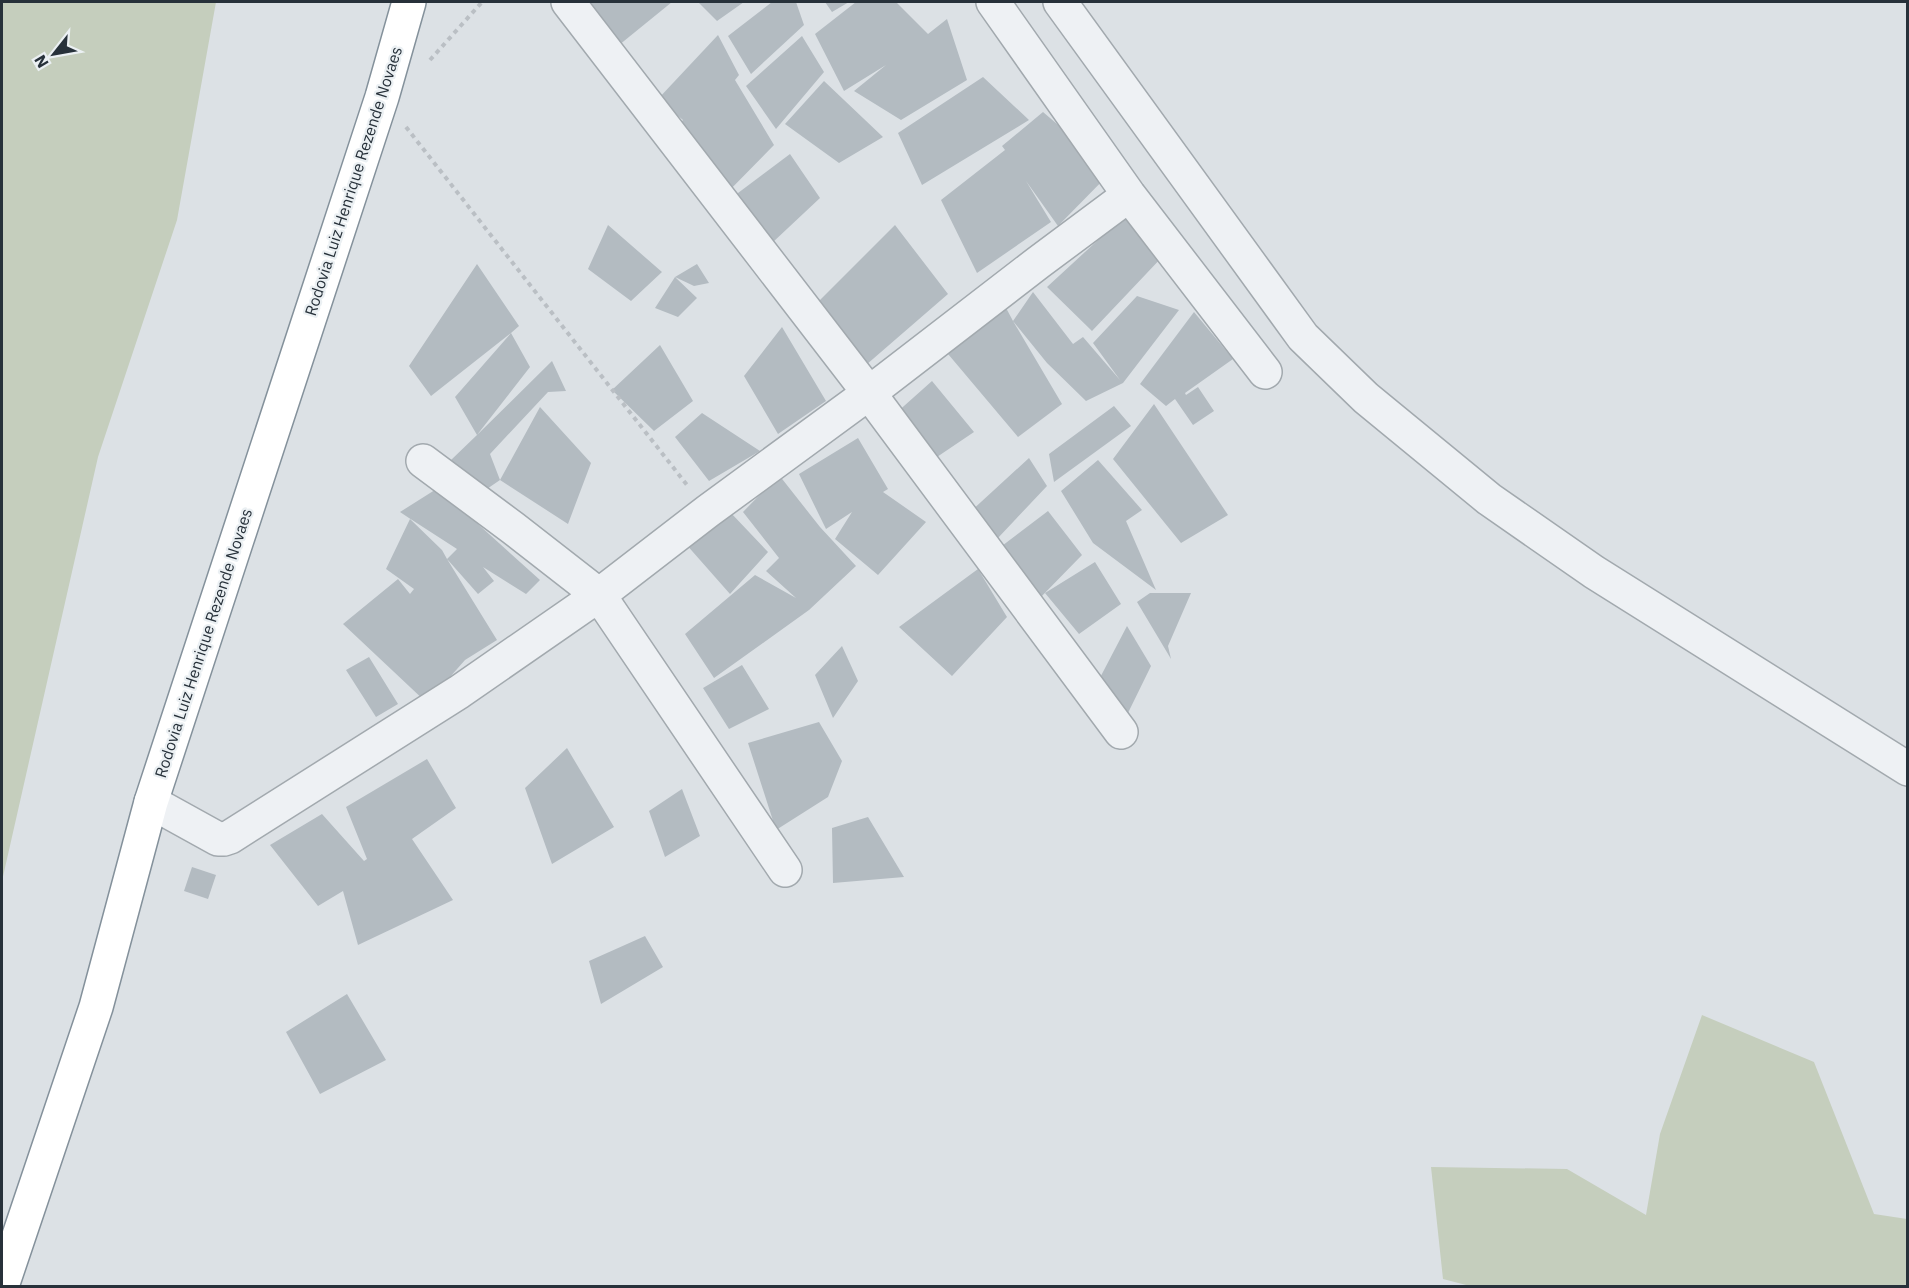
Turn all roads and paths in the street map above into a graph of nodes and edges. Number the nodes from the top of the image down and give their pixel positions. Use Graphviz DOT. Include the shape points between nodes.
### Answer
graph roads {
  1 [pos="409,2"];
  2 [pos="482,2"];
  3 [pos="568,2"];
  4 [pos="993,2"];
  5 [pos="1060,2"];
  6 [pos="428,62"];
  7 [pos="382,97"];
  8 [pos="1129,195"];
  9 [pos="1265,372"];
  10 [pos="869,393"];
  11 [pos="423,461"];
  12 [pos="708,511"];
  13 [pos="599,595"];
  14 [pos="1121,732"];
  15 [pos="1908,769"];
  16 [pos="151,802"];
  17 [pos="785,870"];
  18 [pos="2,1286"];
  1 -- 7 [label="highway, Rodovia Luiz Henrique Rezende Novaes"];
  2 -- 6 [label="path"];
  3 -- 10 [label="street"];
  4 -- 8 [label="street"];
  5 -- 15 [label="street" via="1304,337 1366,398 1489,499 1594,572"];
  7 -- 12 [label="path"];
  7 -- 16 [label="highway, Rodovia Luiz Henrique Rezende Novaes"];
  8 -- 9 [label="street"];
  8 -- 10 [label="street"];
  10 -- 12 [label="street"];
  10 -- 14 [label="street"];
  11 -- 13 [label="street"];
  12 -- 13 [label="street"];
  13 -- 16 [label="street" via="459,692 230,837 218,839"];
  13 -- 17 [label="street"];
  16 -- 18 [label="highway, Rodovia Luiz Henrique Rezende Novaes" via="96,1007"];
}
